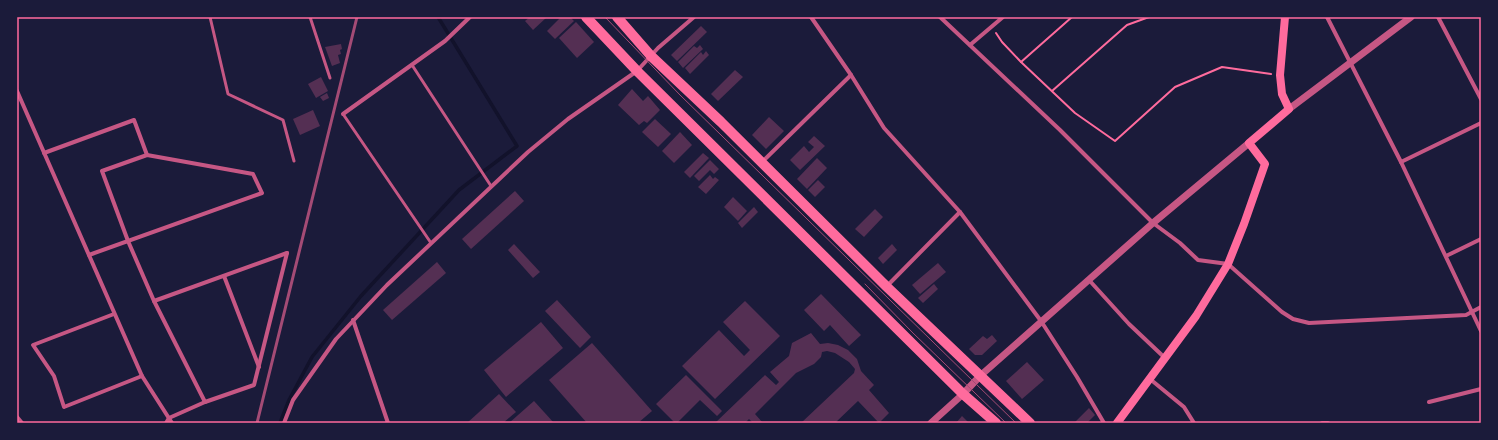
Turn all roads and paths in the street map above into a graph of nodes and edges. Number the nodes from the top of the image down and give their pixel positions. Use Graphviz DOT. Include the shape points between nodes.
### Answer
graph roads {
  1 [pos="210,17"];
  2 [pos="310,17"];
  3 [pos="470,17"];
  4 [pos="586,17"];
  5 [pos="617,17"];
  6 [pos="694,17"];
  7 [pos="812,17"];
  8 [pos="940,17"];
  9 [pos="1003,17"];
  10 [pos="1072,17"];
  11 [pos="1149,17"];
  12 [pos="1285,17"];
  13 [pos="1327,17"];
  14 [pos="1411,17"];
  15 [pos="1438,17"];
  16 [pos="991,27"];
  17 [pos="970,45"];
  18 [pos="651,56"];
  19 [pos="1021,62"];
  20 [pos="1349,63"];
  21 [pos="412,65"];
  22 [pos="637,71"];
  23 [pos="851,75"];
  24 [pos="1280,75"];
  25 [pos="330,78"];
  26 [pos="17,91"];
  27 [pos="1052,91"];
  28 [pos="1480,96"];
  29 [pos="1289,109"];
  30 [pos="343,114"];
  31 [pos="1481,123"];
  32 [pos="1249,143"];
  33 [pos="44,153"];
  34 [pos="147,155"];
  35 [pos="294,161"];
  36 [pos="1401,162"];
  37 [pos="761,163"];
  38 [pos="491,186"];
  39 [pos="960,212"];
  40 [pos="1153,223"];
  41 [pos="1481,239"];
  42 [pos="128,241"];
  43 [pos="431,243"];
  44 [pos="89,255"];
  45 [pos="1446,256"];
  46 [pos="1228,264"];
  47 [pos="224,276"];
  48 [pos="1089,280"];
  49 [pos="886,287"];
  50 [pos="154,301"];
  51 [pos="1481,307"];
  52 [pos="1472,311"];
  53 [pos="114,314"];
  54 [pos="353,320"];
  55 [pos="1042,321"];
  56 [pos="1481,331"];
  57 [pos="1165,358"];
  58 [pos="259,367"];
  59 [pos="142,376"];
  60 [pos="980,376"];
  61 [pos="1150,379"];
  62 [pos="1481,388"];
  63 [pos="963,394"];
  64 [pos="205,402"];
  65 [pos="1429,402"];
  66 [pos="17,417"];
  67 [pos="168,418"];
  68 [pos="22,423"];
  69 [pos="166,423"];
  70 [pos="172,423"];
  71 [pos="284,423"];
  72 [pos="388,423"];
  73 [pos="931,423"];
  74 [pos="996,423"];
  75 [pos="1030,423"];
  76 [pos="1104,423"];
  77 [pos="1117,423"];
  78 [pos="1194,423"];
  79 [pos="1322,423"];
  80 [pos="1328,423"];
  1 -- 35 [label="lane" via="228,94 283,120"];
  2 -- 25 [label="lane"];
  3 -- 21 [label="street" via="445,41"];
  4 -- 22 [label="main road"];
  5 -- 18 [label="main road"];
  6 -- 18 [label="street"];
  7 -- 23 [label="street"];
  8 -- 17 [label="street"];
  9 -- 16 [label="street"];
  10 -- 19 [label="path"];
  11 -- 27 [label="path" via="1126,25"];
  12 -- 24 [label="main road"];
  13 -- 20 [label="street"];
  14 -- 20 [label="street"];
  15 -- 28 [label="street"];
  16 -- 17 [label="street"];
  16 -- 19 [label="path"];
  17 -- 40 [label="street"];
  18 -- 22 [label="street"];
  18 -- 37 [label="main road"];
  19 -- 27 [label="path"];
  20 -- 29 [label="street"];
  20 -- 36 [label="street"];
  21 -- 30 [label="street"];
  21 -- 38 [label="lane"];
  22 -- 38 [label="street" via="568,119"];
  22 -- 63 [label="main road"];
  23 -- 37 [label="street"];
  23 -- 39 [label="street" via="884,128"];
  24 -- 27 [label="path" via="1222,67 1175,87 1115,141 1075,113"];
  24 -- 29 [label="main road" via="1282,94"];
  26 -- 33 [label="street"];
  29 -- 32 [label="main road"];
  30 -- 43 [label="lane"];
  31 -- 36 [label="street"];
  32 -- 40 [label="street"];
  32 -- 46 [label="main road" via="1265,164"];
  33 -- 34 [label="street" via="134,120"];
  33 -- 44 [label="street"];
  34 -- 42 [label="street" via="102,171"];
  34 -- 42 [label="street" via="253,174 262,193"];
  36 -- 45 [label="street"];
  37 -- 49 [label="main road"];
  38 -- 43 [label="street"];
  39 -- 49 [label="street"];
  39 -- 55 [label="street"];
  40 -- 46 [label="street" via="1198,260"];
  40 -- 48 [label="street"];
  41 -- 45 [label="street"];
  42 -- 44 [label="street"];
  42 -- 50 [label="street"];
  43 -- 54 [label="street"];
  44 -- 53 [label="street"];
  45 -- 52 [label="street"];
  46 -- 52 [label="street" via="1282,312 1293,319 1309,323 1466,315"];
  46 -- 57 [label="main road" via="1196,316"];
  47 -- 50 [label="street"];
  47 -- 58 [label="street"];
  47 -- 58 [label="street" via="287,253"];
  48 -- 55 [label="street"];
  48 -- 57 [label="street" via="1129,324"];
  49 -- 60 [label="main road"];
  50 -- 64 [label="street"];
  51 -- 52 [label="street"];
  52 -- 56 [label="street"];
  53 -- 59 [label="street"];
  53 -- 59 [label="street" via="33,345 54,376 64,407"];
  54 -- 71 [label="street" via="336,339 293,400"];
  54 -- 72 [label="street"];
  55 -- 60 [label="street"];
  55 -- 76 [label="street"];
  57 -- 61 [label="main road"];
  58 -- 64 [label="street" via="254,385"];
  59 -- 67 [label="street"];
  60 -- 63 [label="street"];
  60 -- 75 [label="main road"];
  61 -- 77 [label="main road"];
  61 -- 78 [label="street" via="1184,407"];
  62 -- 65 [label="street"];
  63 -- 73 [label="street"];
  63 -- 74 [label="main road"];
  64 -- 67 [label="street"];
  66 -- 68 [label="street"];
  67 -- 69 [label="street"];
  67 -- 70 [label="street"];
  79 -- 80 [label="street"];
}
